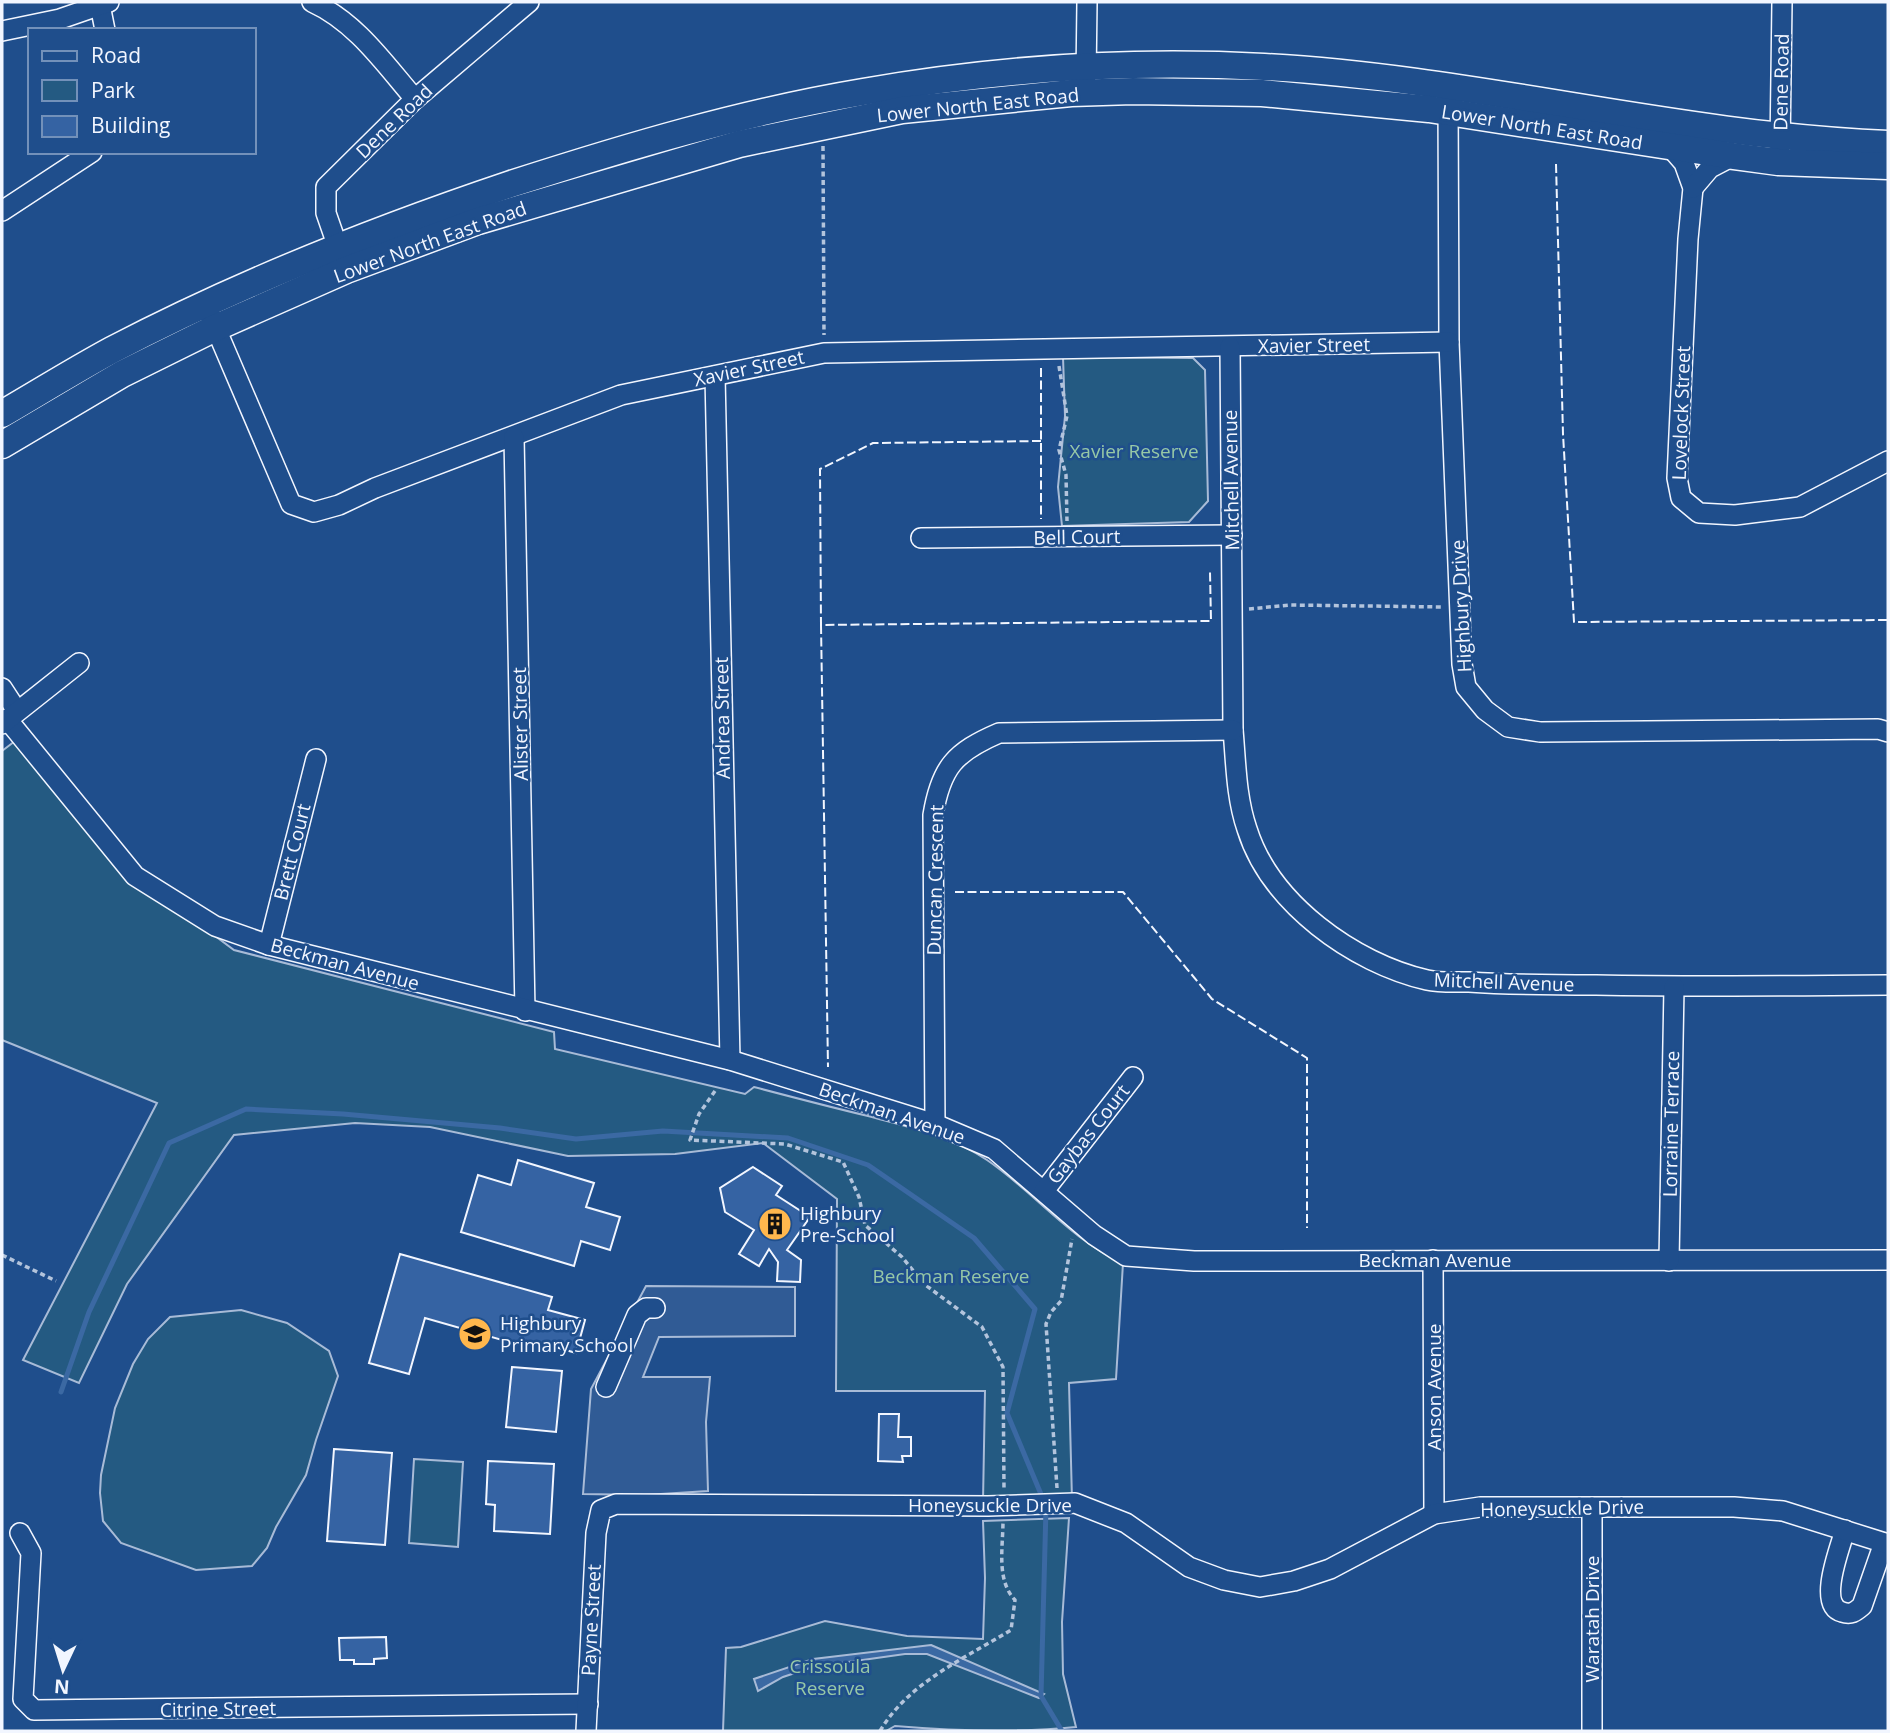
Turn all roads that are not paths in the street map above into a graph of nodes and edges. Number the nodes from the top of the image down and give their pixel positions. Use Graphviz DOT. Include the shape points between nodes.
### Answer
graph roads {
  1 [pos="312,2"];
  2 [pos="529,2"];
  3 [pos="1087,2"];
  4 [pos="1782,2"];
  5 [pos="105,4"];
  6 [pos="105,28"];
  7 [pos="2,32"];
  8 [pos="1087,80"];
  9 [pos="415,99"];
  10 [pos="1448,99"];
  11 [pos="1888,144"];
  12 [pos="1671,148"];
  13 [pos="1779,149"];
  14 [pos="89,154"];
  15 [pos="1733,156"];
  16 [pos="1888,166"];
  17 [pos="1693,188"];
  18 [pos="2,211"];
  19 [pos="342,258"];
  20 [pos="205,304"];
  21 [pos="215,328"];
  22 [pos="1449,342"];
  23 [pos="1230,347"];
  24 [pos="715,376"];
  25 [pos="2,414"];
  26 [pos="514,436"];
  27 [pos="2,445"];
  28 [pos="1888,461"];
  29 [pos="1232,535"];
  30 [pos="921,538"];
  31 [pos="79,663"];
  32 [pos="2,688"];
  33 [pos="9,718"];
  34 [pos="1233,730"];
  35 [pos="1888,732"];
  36 [pos="316,759"];
  37 [pos="269,945"];
  38 [pos="1888,985"];
  39 [pos="1674,987"];
  40 [pos="526,1010"];
  41 [pos="730,1060"];
  42 [pos="1133,1076"];
  43 [pos="935,1124"];
  44 [pos="1044,1191"];
  45 [pos="1433,1259"];
  46 [pos="1888,1260"];
  47 [pos="1669,1261"];
  48 [pos="655,1308"];
  49 [pos="606,1387"];
  50 [pos="1592,1507"];
  51 [pos="601,1510"];
  52 [pos="1434,1514"];
  53 [pos="1845,1530"];
  54 [pos="20,1533"];
  55 [pos="1886,1543"];
  56 [pos="588,1704"];
  57 [pos="586,1731"];
  58 [pos="1591,1731"];
  1 -- 9 [label="street" via="358,32"];
  2 -- 9 [label="street, Dene Road"];
  3 -- 8 [label="street"];
  4 -- 13 [label="street, Dene Road"];
  5 -- 6 [label="street"];
  5 -- 7 [label="street"];
  8 -- 10 [label="main road, Lower North East Road" via="1133,91"];
  8 -- 19 [label="main road, Lower North East Road" via="958,78 861,92 733,120 607,153 470,198"];
  9 -- 19 [label="street, Dene Road" via="326,187 326,213"];
  10 -- 12 [label="main road, Lower North East Road"];
  10 -- 13 [label="main road, Lower North East Road" via="1629,117"];
  10 -- 22 [label="street, Highbury Drive"];
  11 -- 13 [label="main road, Lower North East Road"];
  12 -- 15 [label="main road, Lower North East Road"];
  12 -- 17 [label="street" via="1684,163"];
  13 -- 15 [label="main road, Lower North East Road"];
  13 -- 16 [label="main road, Lower North East Road"];
  14 -- 18 [label="street"];
  15 -- 17 [label="street" via="1710,169"];
  17 -- 28 [label="street, Lovelock Street" via="1677,478 1681,498 1699,513 1735,515 1800,507"];
  19 -- 20 [label="main road, Lower North East Road"];
  19 -- 21 [label="main road, Lower North East Road"];
  20 -- 21 [label="street, Xavier Street"];
  20 -- 25 [label="main road, Lower North East Road" via="109,352"];
  21 -- 26 [label="street, Xavier Street" via="291,504 314,512 339,505"];
  21 -- 27 [label="main road, Lower North East Road" via="122,374"];
  22 -- 23 [label="street, Xavier Street"];
  22 -- 35 [label="street, Highbury Drive" via="1462,664 1466,687 1485,710 1508,727 1540,732"];
  23 -- 24 [label="street, Xavier Street" via="824,352"];
  23 -- 29 [label="street, Mitchell Avenue"];
  24 -- 26 [label="street, Xavier Street" via="621,395"];
  24 -- 41 [label="street, Andrea Street"];
  26 -- 40 [label="street, Alister Street"];
  29 -- 30 [label="street, Bell Court"];
  29 -- 34 [label="street, Mitchell Avenue"];
  31 -- 33 [label="street"];
  32 -- 33 [label="street, Beckman Avenue"];
  33 -- 37 [label="street, Beckman Avenue" via="135,876 215,926"];
  34 -- 39 [label="street, Mitchell Avenue" via="1244,818 1263,864 1287,898 1347,948 1428,980"];
  34 -- 43 [label="street, Duncan Crescent" via="999,733 971,745 951,764 937,792 933,816"];
  36 -- 37 [label="street, Brett Court"];
  37 -- 40 [label="street, Beckman Avenue"];
  38 -- 39 [label="street, Mitchell Avenue"];
  39 -- 47 [label="street, Lorraine Terrace"];
  40 -- 41 [label="street, Beckman Avenue"];
  41 -- 43 [label="street, Beckman Avenue"];
  42 -- 44 [label="street, Gaybas Court"];
  43 -- 44 [label="street, Beckman Avenue" via="994,1149"];
  44 -- 45 [label="street, Beckman Avenue" via="1126,1256 1194,1261"];
  45 -- 47 [label="street, Beckman Avenue"];
  45 -- 52 [label="street, Anson Avenue"];
  46 -- 47 [label="street, Beckman Avenue"];
  48 -- 49 [label="street" via="637,1315"];
  50 -- 52 [label="street, Honeysuckle Drive" via="1480,1507"];
  50 -- 53 [label="street, Honeysuckle Drive" via="1783,1511"];
  50 -- 58 [label="street, Waratah Drive"];
  51 -- 52 [label="street, Honeysuckle Drive" via="617,1504 1075,1503 1126,1523 1189,1567 1260,1587 1330,1569"];
  51 -- 56 [label="street, Payne Street"];
  53 -- 55 [label="street, Honeysuckle Drive"];
  53 -- 55 [label="street, Honeysuckle Drive" via="1830,1591 1830,1604 1844,1613 1854,1613 1862,1606"];
  54 -- 56 [label="street, Citrine Street" via="31,1553 23,1699 34,1710"];
  56 -- 57 [label="street, Payne Street"];
}
